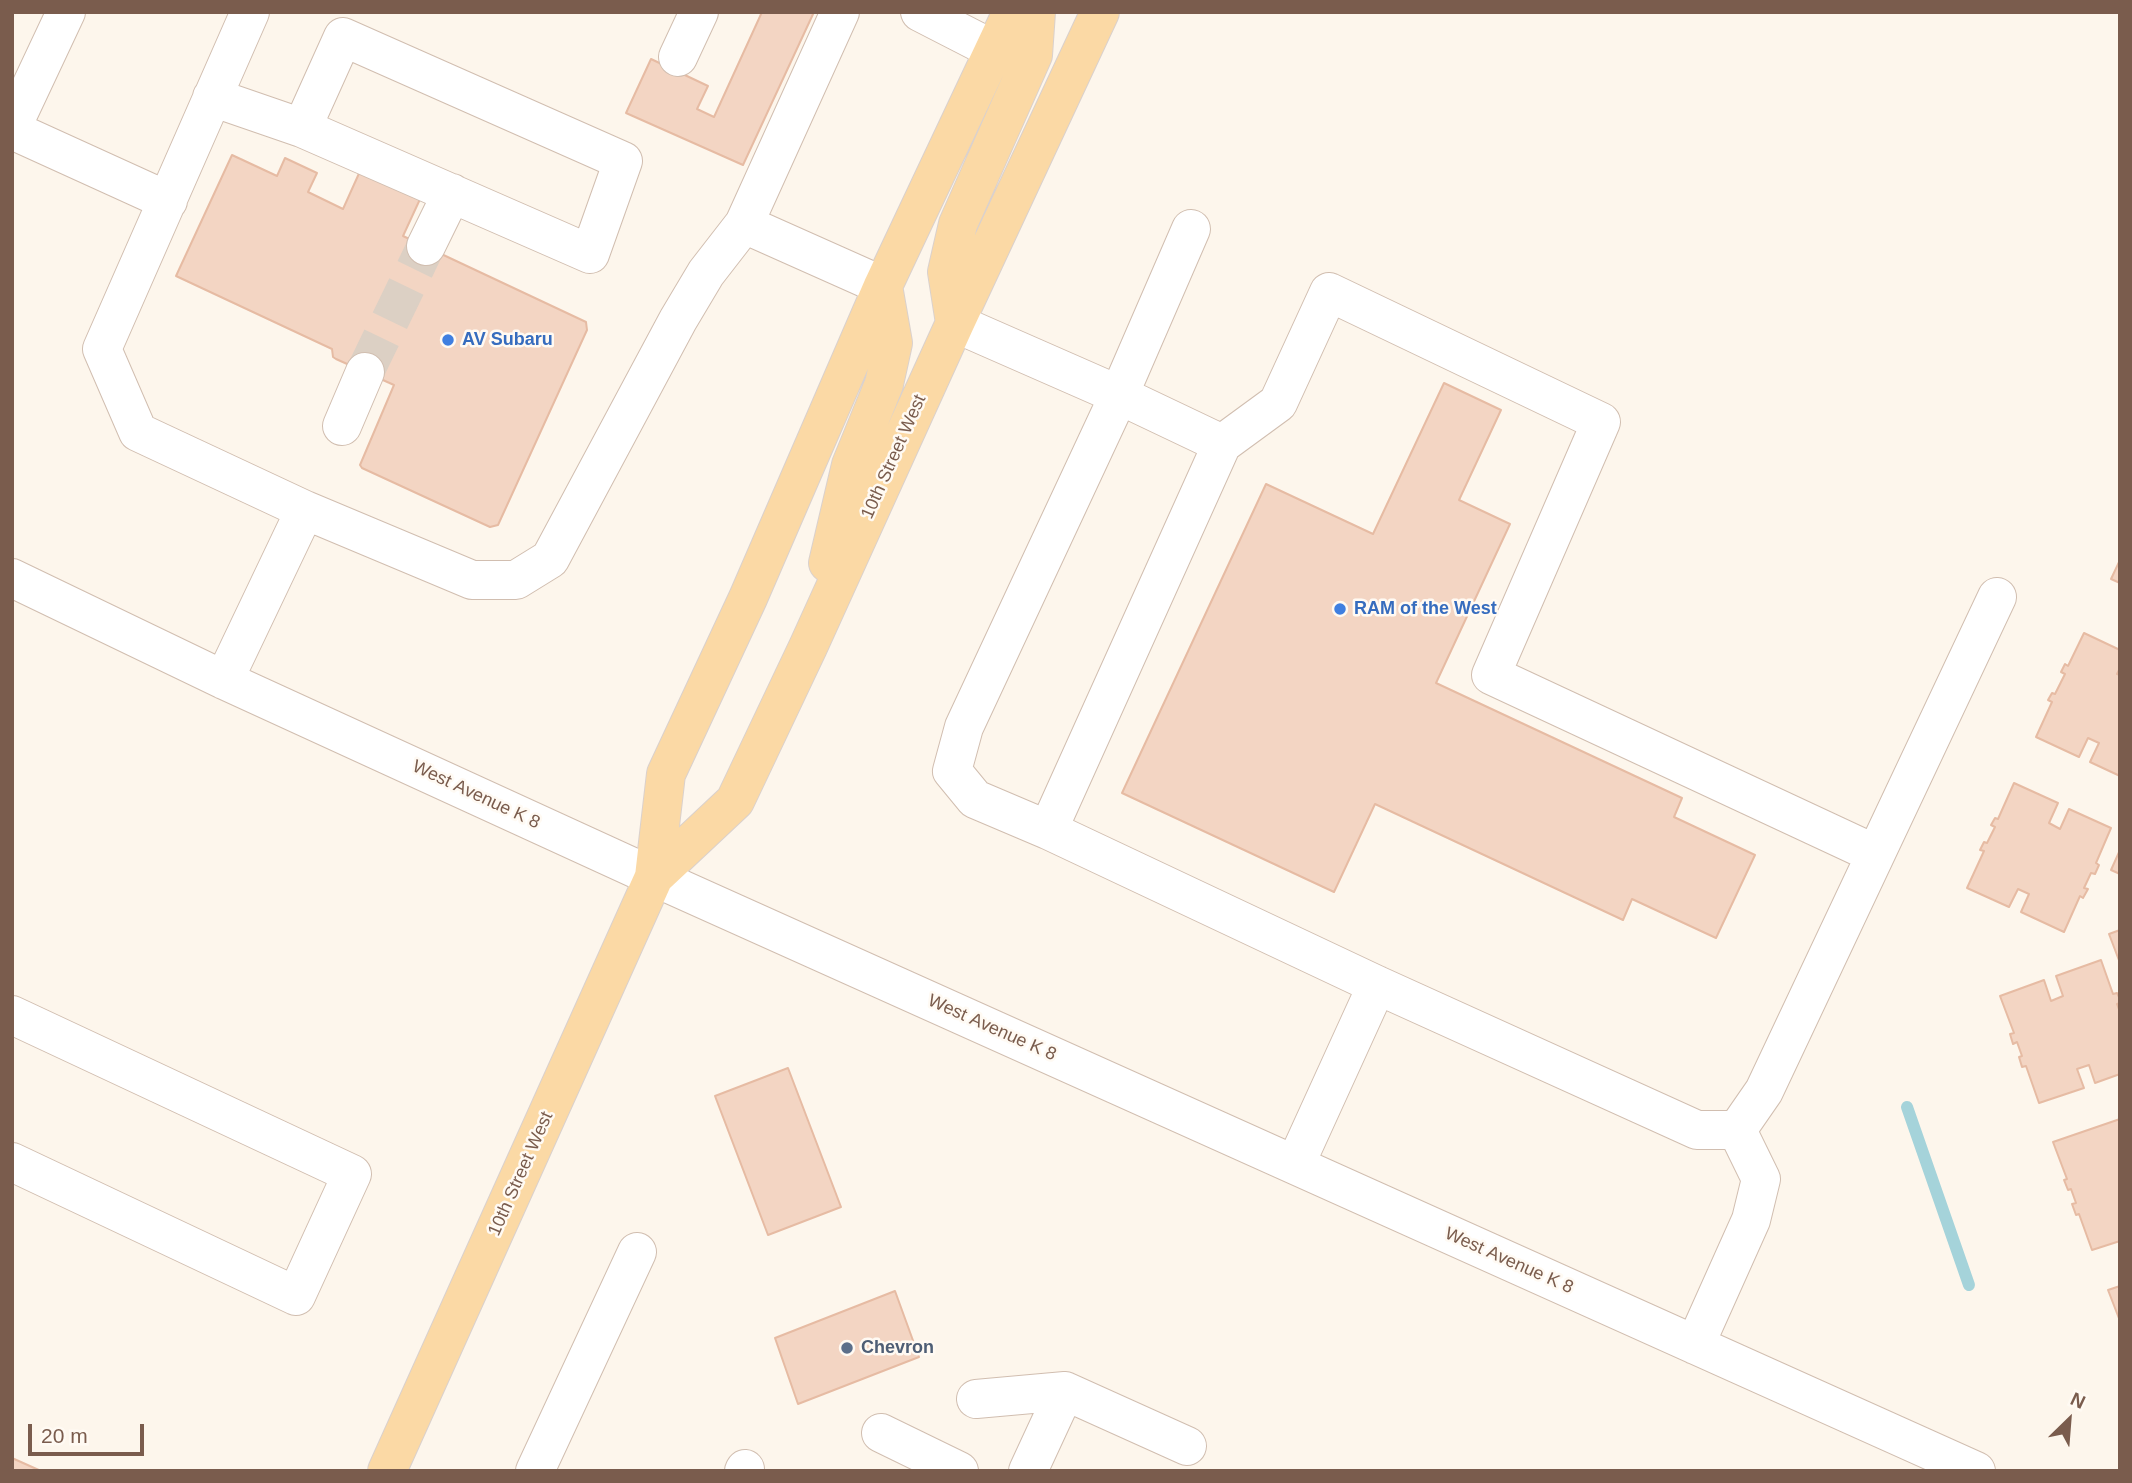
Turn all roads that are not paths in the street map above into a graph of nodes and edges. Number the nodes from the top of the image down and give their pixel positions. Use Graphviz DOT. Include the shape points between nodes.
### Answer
graph roads {
  1 [pos="66,12"];
  2 [pos="250,12"];
  3 [pos="699,12"];
  4 [pos="840,12"];
  5 [pos="920,12"];
  6 [pos="1012,12"];
  7 [pos="1036,12"];
  8 [pos="1100,12"];
  9 [pos="994,50"];
  10 [pos="678,57"];
  11 [pos="212,97"];
  12 [pos="12,128"];
  13 [pos="302,128"];
  14 [pos="452,193"];
  15 [pos="168,201"];
  16 [pos="744,224"];
  17 [pos="1191,229"];
  18 [pos="426,246"];
  19 [pos="883,286"];
  20 [pos="955,323"];
  21 [pos="365,372"];
  22 [pos="1119,395"];
  23 [pos="342,426"];
  24 [pos="1222,444"];
  25 [pos="305,510"];
  26 [pos="12,578"];
  27 [pos="1997,597"];
  28 [pos="808,647"];
  29 [pos="224,680"];
  30 [pos="1048,830"];
  31 [pos="1875,854"];
  32 [pos="654,877"];
  33 [pos="1377,985"];
  34 [pos="12,1015"];
  35 [pos="1737,1130"];
  36 [pos="12,1162"];
  37 [pos="1295,1165"];
  38 [pos="637,1252"];
  39 [pos="1695,1345"];
  40 [pos="1065,1391"];
  41 [pos="976,1399"];
  42 [pos="881,1433"];
  43 [pos="1187,1446"];
  44 [pos="387,1471"];
  45 [pos="534,1471"];
  46 [pos="959,1471"];
  47 [pos="1028,1471"];
  48 [pos="1976,1471"];
  1 -- 12 [label="street"];
  2 -- 11 [label="street"];
  3 -- 10 [label="street"];
  4 -- 16 [label="street"];
  5 -- 9 [label="street"];
  6 -- 9 [label="main road, 10th Street West"];
  7 -- 20 [label="main road" via="1033,55 958,224 947,272"];
  8 -- 20 [label="main road, 10th Street West"];
  9 -- 19 [label="main road, 10th Street West"];
  11 -- 13 [label="street"];
  11 -- 15 [label="street"];
  12 -- 15 [label="street"];
  13 -- 14 [label="street"];
  13 -- 14 [label="street" via="343,37 623,160 590,254"];
  14 -- 18 [label="street"];
  15 -- 25 [label="street" via="102,349 138,432"];
  16 -- 19 [label="street"];
  16 -- 25 [label="street" via="706,273 678,320 550,559 516,580 472,580"];
  17 -- 22 [label="street"];
  19 -- 28 [label="main road" via="893,343 884,384 851,465"];
  19 -- 32 [label="main road, 10th Street West" via="666,774"];
  20 -- 22 [label="street"];
  20 -- 28 [label="main road, 10th Street West"];
  21 -- 23 [label="street"];
  22 -- 24 [label="street"];
  22 -- 30 [label="street" via="964,727 952,771 975,799"];
  24 -- 30 [label="street"];
  24 -- 31 [label="street" via="1278,402 1329,292 1601,422 1491,675"];
  25 -- 29 [label="street"];
  26 -- 29 [label="street, West Avenue K 8"];
  27 -- 31 [label="street"];
  28 -- 32 [label="main road, 10th Street West" via="735,801"];
  29 -- 32 [label="street, West Avenue K 8"];
  30 -- 33 [label="street"];
  31 -- 35 [label="street" via="1764,1091"];
  32 -- 37 [label="street, West Avenue K 8"];
  32 -- 44 [label="main road, 10th Street West"];
  33 -- 35 [label="street" via="1697,1130"];
  33 -- 37 [label="street"];
  34 -- 36 [label="street" via="352,1174 296,1296"];
  35 -- 39 [label="street" via="1761,1179 1751,1220"];
  37 -- 39 [label="street, West Avenue K 8"];
  38 -- 45 [label="street"];
  39 -- 48 [label="street, West Avenue K 8"];
  40 -- 41 [label="street"];
  40 -- 43 [label="street"];
  40 -- 47 [label="street"];
  42 -- 46 [label="street"];
}
